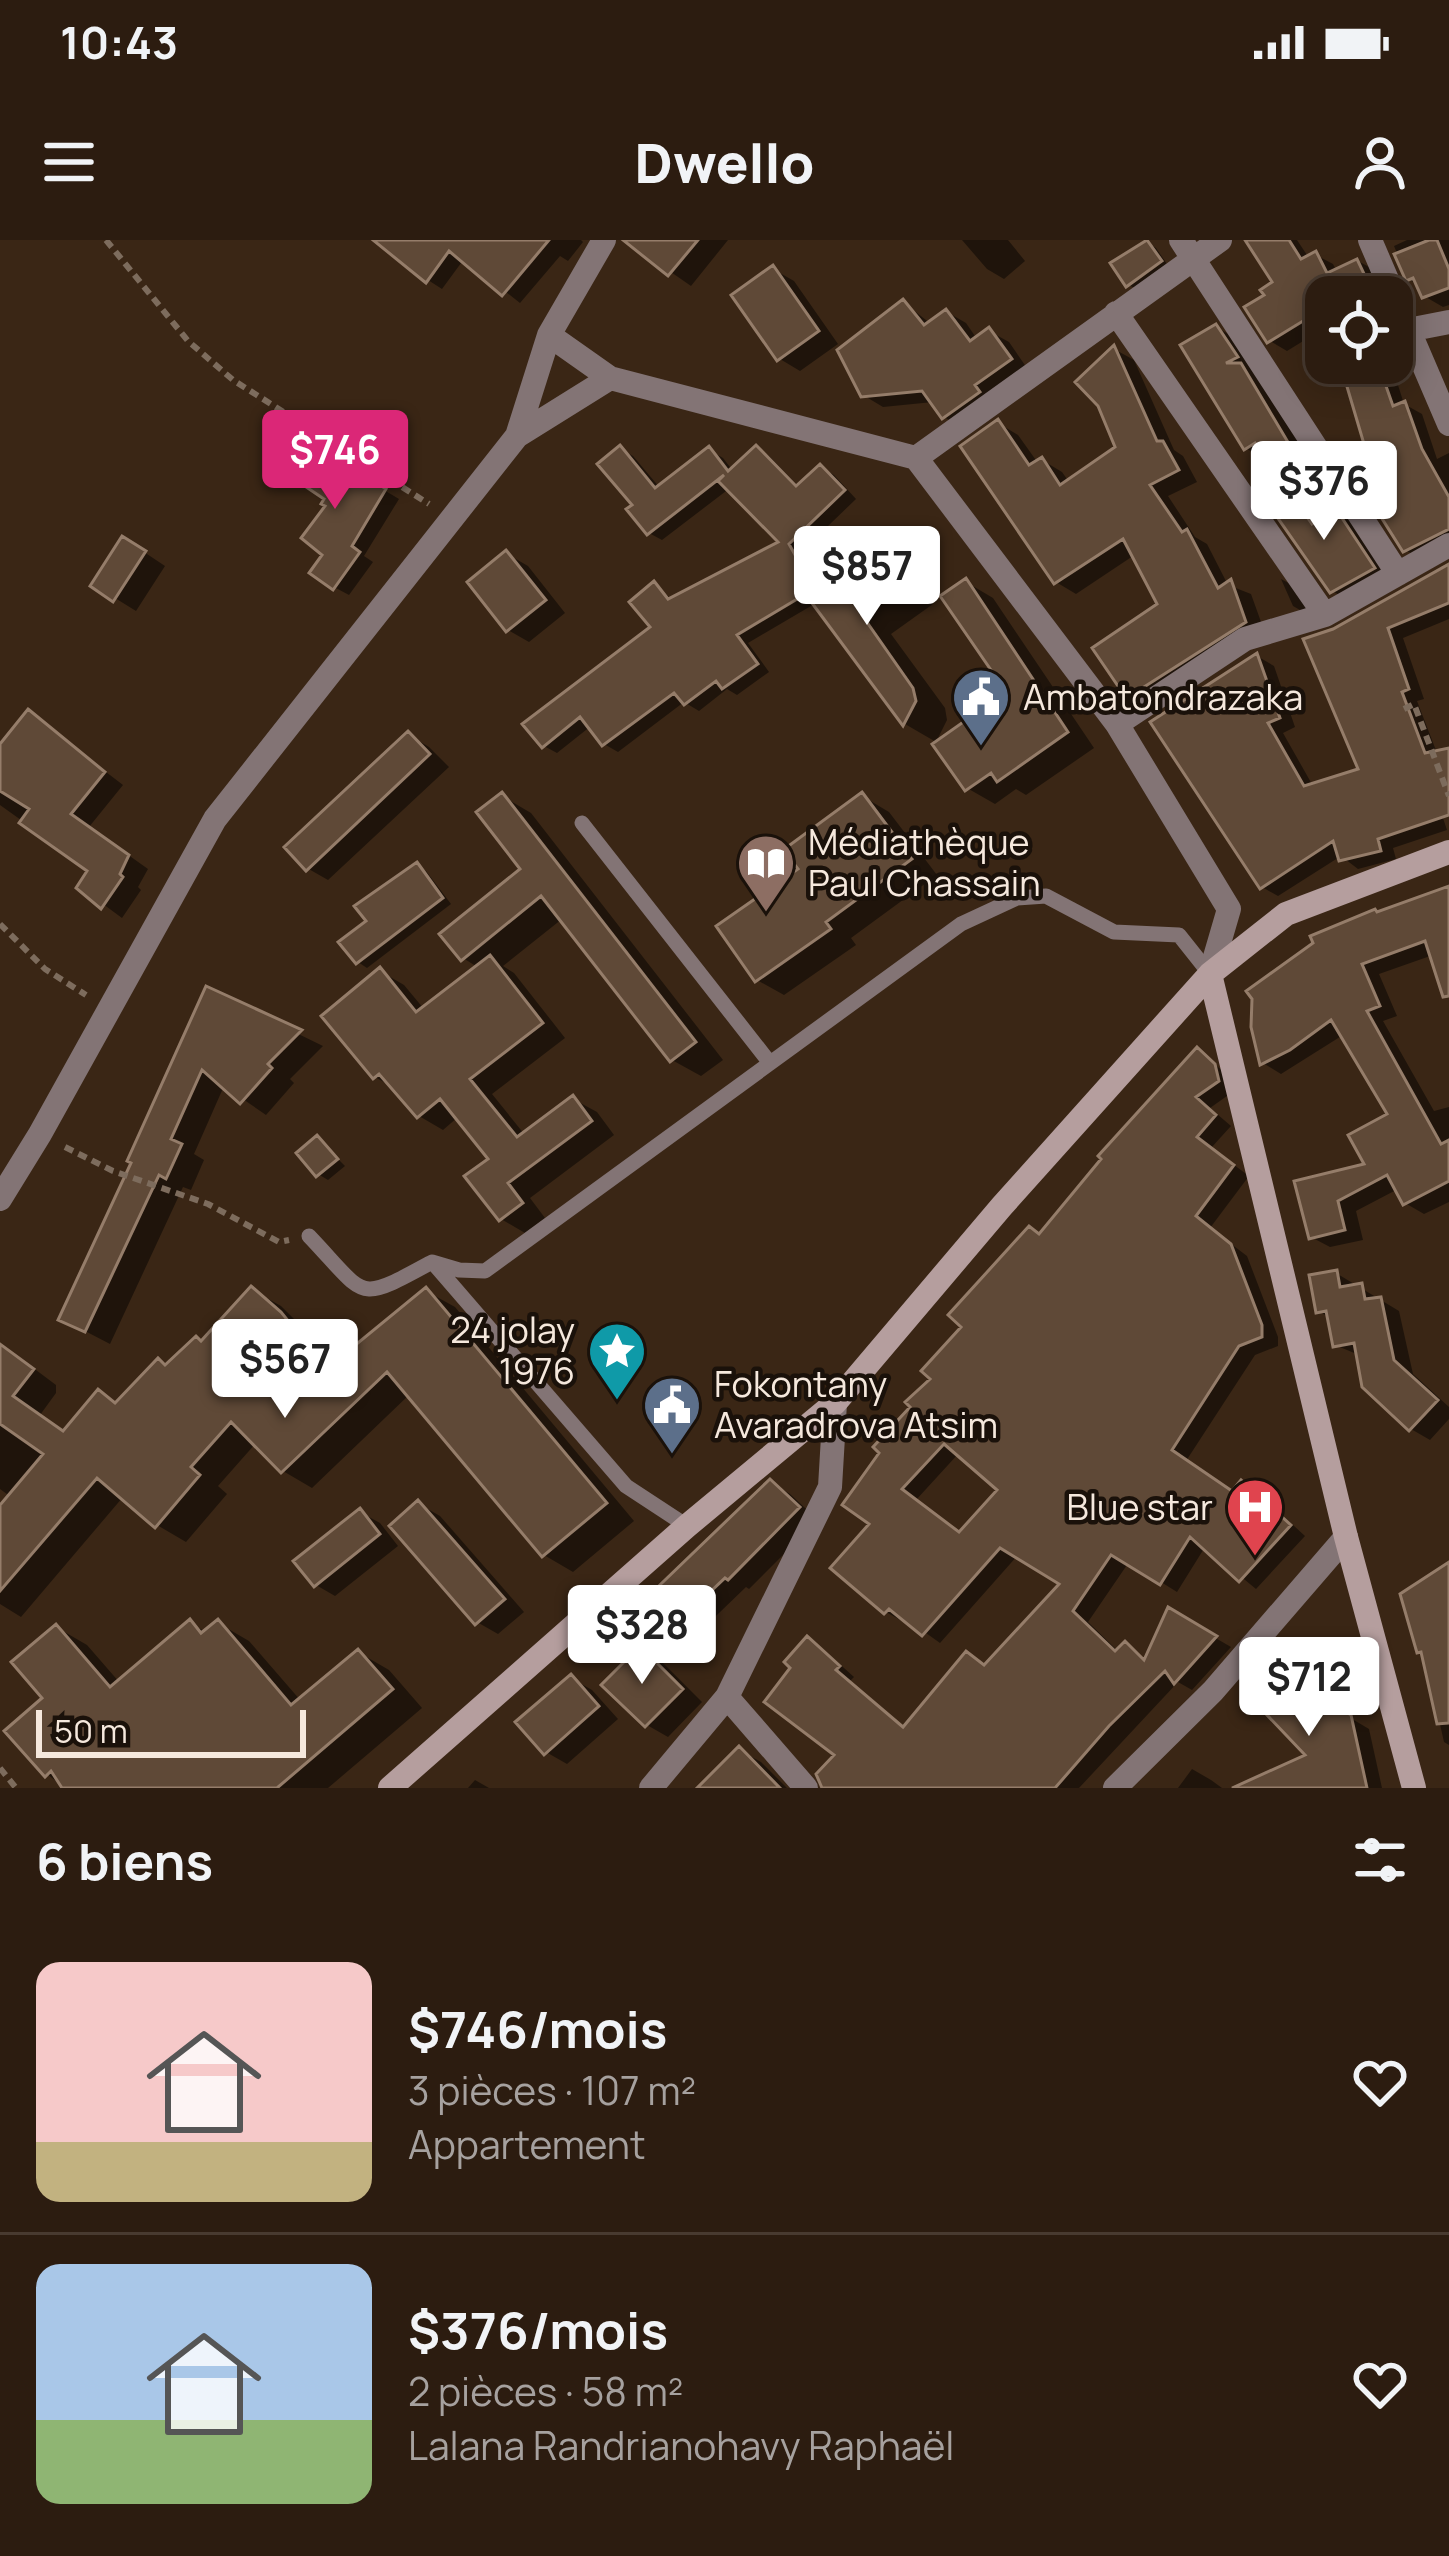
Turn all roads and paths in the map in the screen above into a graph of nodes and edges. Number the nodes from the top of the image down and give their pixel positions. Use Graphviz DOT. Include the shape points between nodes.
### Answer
graph roads {
  1 [pos="106,240"];
  2 [pos="604,240"];
  3 [pos="1220,240"];
  4 [pos="1370,240"];
  5 [pos="1186,249"];
  6 [pos="1385,276"];
  7 [pos="1116,313"];
  8 [pos="1449,322"];
  9 [pos="1413,329"];
  10 [pos="549,335"];
  11 [pos="1413,341"];
  12 [pos="610,378"];
  13 [pos="1449,424"];
  14 [pos="518,436"];
  15 [pos="916,458"];
  16 [pos="452,518"];
  17 [pos="1449,545"];
  18 [pos="1397,574"];
  19 [pos="1324,615"];
  20 [pos="1404,709"];
  21 [pos="1118,724"];
  22 [pos="1449,796"];
  23 [pos="582,823"];
  24 [pos="1449,852"];
  25 [pos="0,924"];
  26 [pos="1210,974"];
  27 [pos="109,1010"];
  28 [pos="770,1063"];
  29 [pos="40,1134"];
  30 [pos="0,1199"];
  31 [pos="309,1236"];
  32 [pos="432,1262"];
  33 [pos="835,1403"];
  34 [pos="687,1526"];
  35 [pos="1346,1537"];
  36 [pos="727,1697"];
  37 [pos="0,1768"];
  38 [pos="16,1788"];
  39 [pos="389,1788"];
  40 [pos="651,1788"];
  41 [pos="806,1788"];
  42 [pos="1115,1788"];
  43 [pos="1414,1788"];
  1 -- 16 [label="path" via="188,341 233,380"];
  2 -- 10 [label="street"];
  3 -- 5 [label="street"];
  4 -- 6 [label="street"];
  5 -- 7 [label="street"];
  5 -- 18 [label="street"];
  7 -- 15 [label="street"];
  7 -- 19 [label="street"];
  8 -- 9 [label="street"];
  10 -- 12 [label="street"];
  10 -- 14 [label="street"];
  11 -- 13 [label="street"];
  12 -- 14 [label="street"];
  12 -- 15 [label="street"];
  14 -- 16 [label="street"];
  15 -- 21 [label="street"];
  16 -- 27 [label="street" via="215,819"];
  17 -- 18 [label="street"];
  18 -- 19 [label="street"];
  19 -- 21 [label="street" via="1245,639"];
  20 -- 22 [label="path" via="1414,704"];
  21 -- 26 [label="street" via="1229,909"];
  23 -- 28 [label="lane"];
  24 -- 26 [label="main road" via="1286,914"];
  25 -- 27 [label="path" via="45,969"];
  26 -- 28 [label="lane" via="1179,935 1114,932 1046,896 1017,898 961,924"];
  26 -- 33 [label="main road"];
  26 -- 35 [label="main road"];
  27 -- 29 [label="street"];
  28 -- 32 [label="lane" via="485,1271"];
  29 -- 30 [label="street"];
  29 -- 31 [label="path" via="279,1242"];
  31 -- 32 [label="lane" via="360,1289 378,1292"];
  32 -- 34 [label="lane" via="626,1486"];
  33 -- 34 [label="main road"];
  33 -- 36 [label="street" via="830,1486"];
  34 -- 39 [label="main road"];
  35 -- 42 [label="street" via="1213,1691"];
  35 -- 43 [label="main road"];
  36 -- 40 [label="street"];
  36 -- 41 [label="street"];
  37 -- 38 [label="path"];
}
